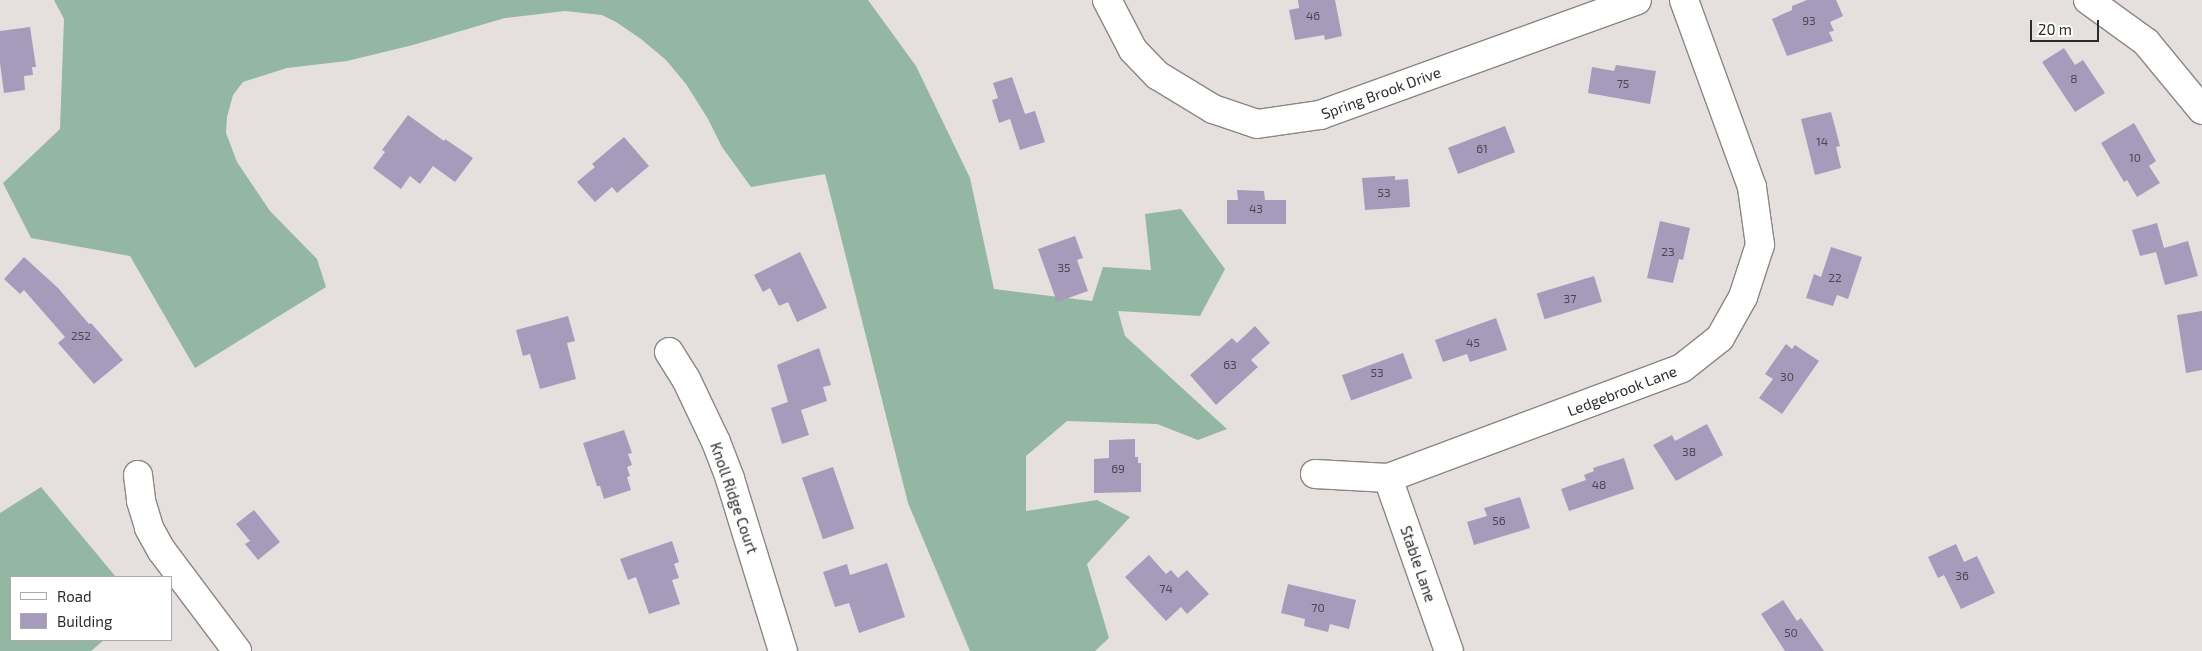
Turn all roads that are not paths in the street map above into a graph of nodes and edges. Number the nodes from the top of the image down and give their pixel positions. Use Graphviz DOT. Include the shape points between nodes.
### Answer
graph roads {
  1 [pos="1107,0"];
  2 [pos="1637,0"];
  3 [pos="1684,0"];
  4 [pos="2088,0"];
  5 [pos="2202,110"];
  6 [pos="669,352"];
  7 [pos="1315,474"];
  8 [pos="138,476"];
  9 [pos="1388,478"];
  10 [pos="238,651"];
  11 [pos="783,651"];
  12 [pos="1449,651"];
  1 -- 2 [label="street, Spring Brook Drive" via="1133,50 1157,75 1213,109 1257,124 1320,116"];
  3 -- 9 [label="street, Ledgebrook Lane" via="1752,187 1760,245 1743,297 1720,338 1682,368"];
  4 -- 5 [label="street" via="2146,42"];
  6 -- 11 [label="street, Knoll Ridge Court" via="701,408 719,452"];
  7 -- 9 [label="street, Ledgebrook Lane"];
  8 -- 10 [label="street" via="149,528 162,551"];
  9 -- 12 [label="street, Stable Lane"];
}
